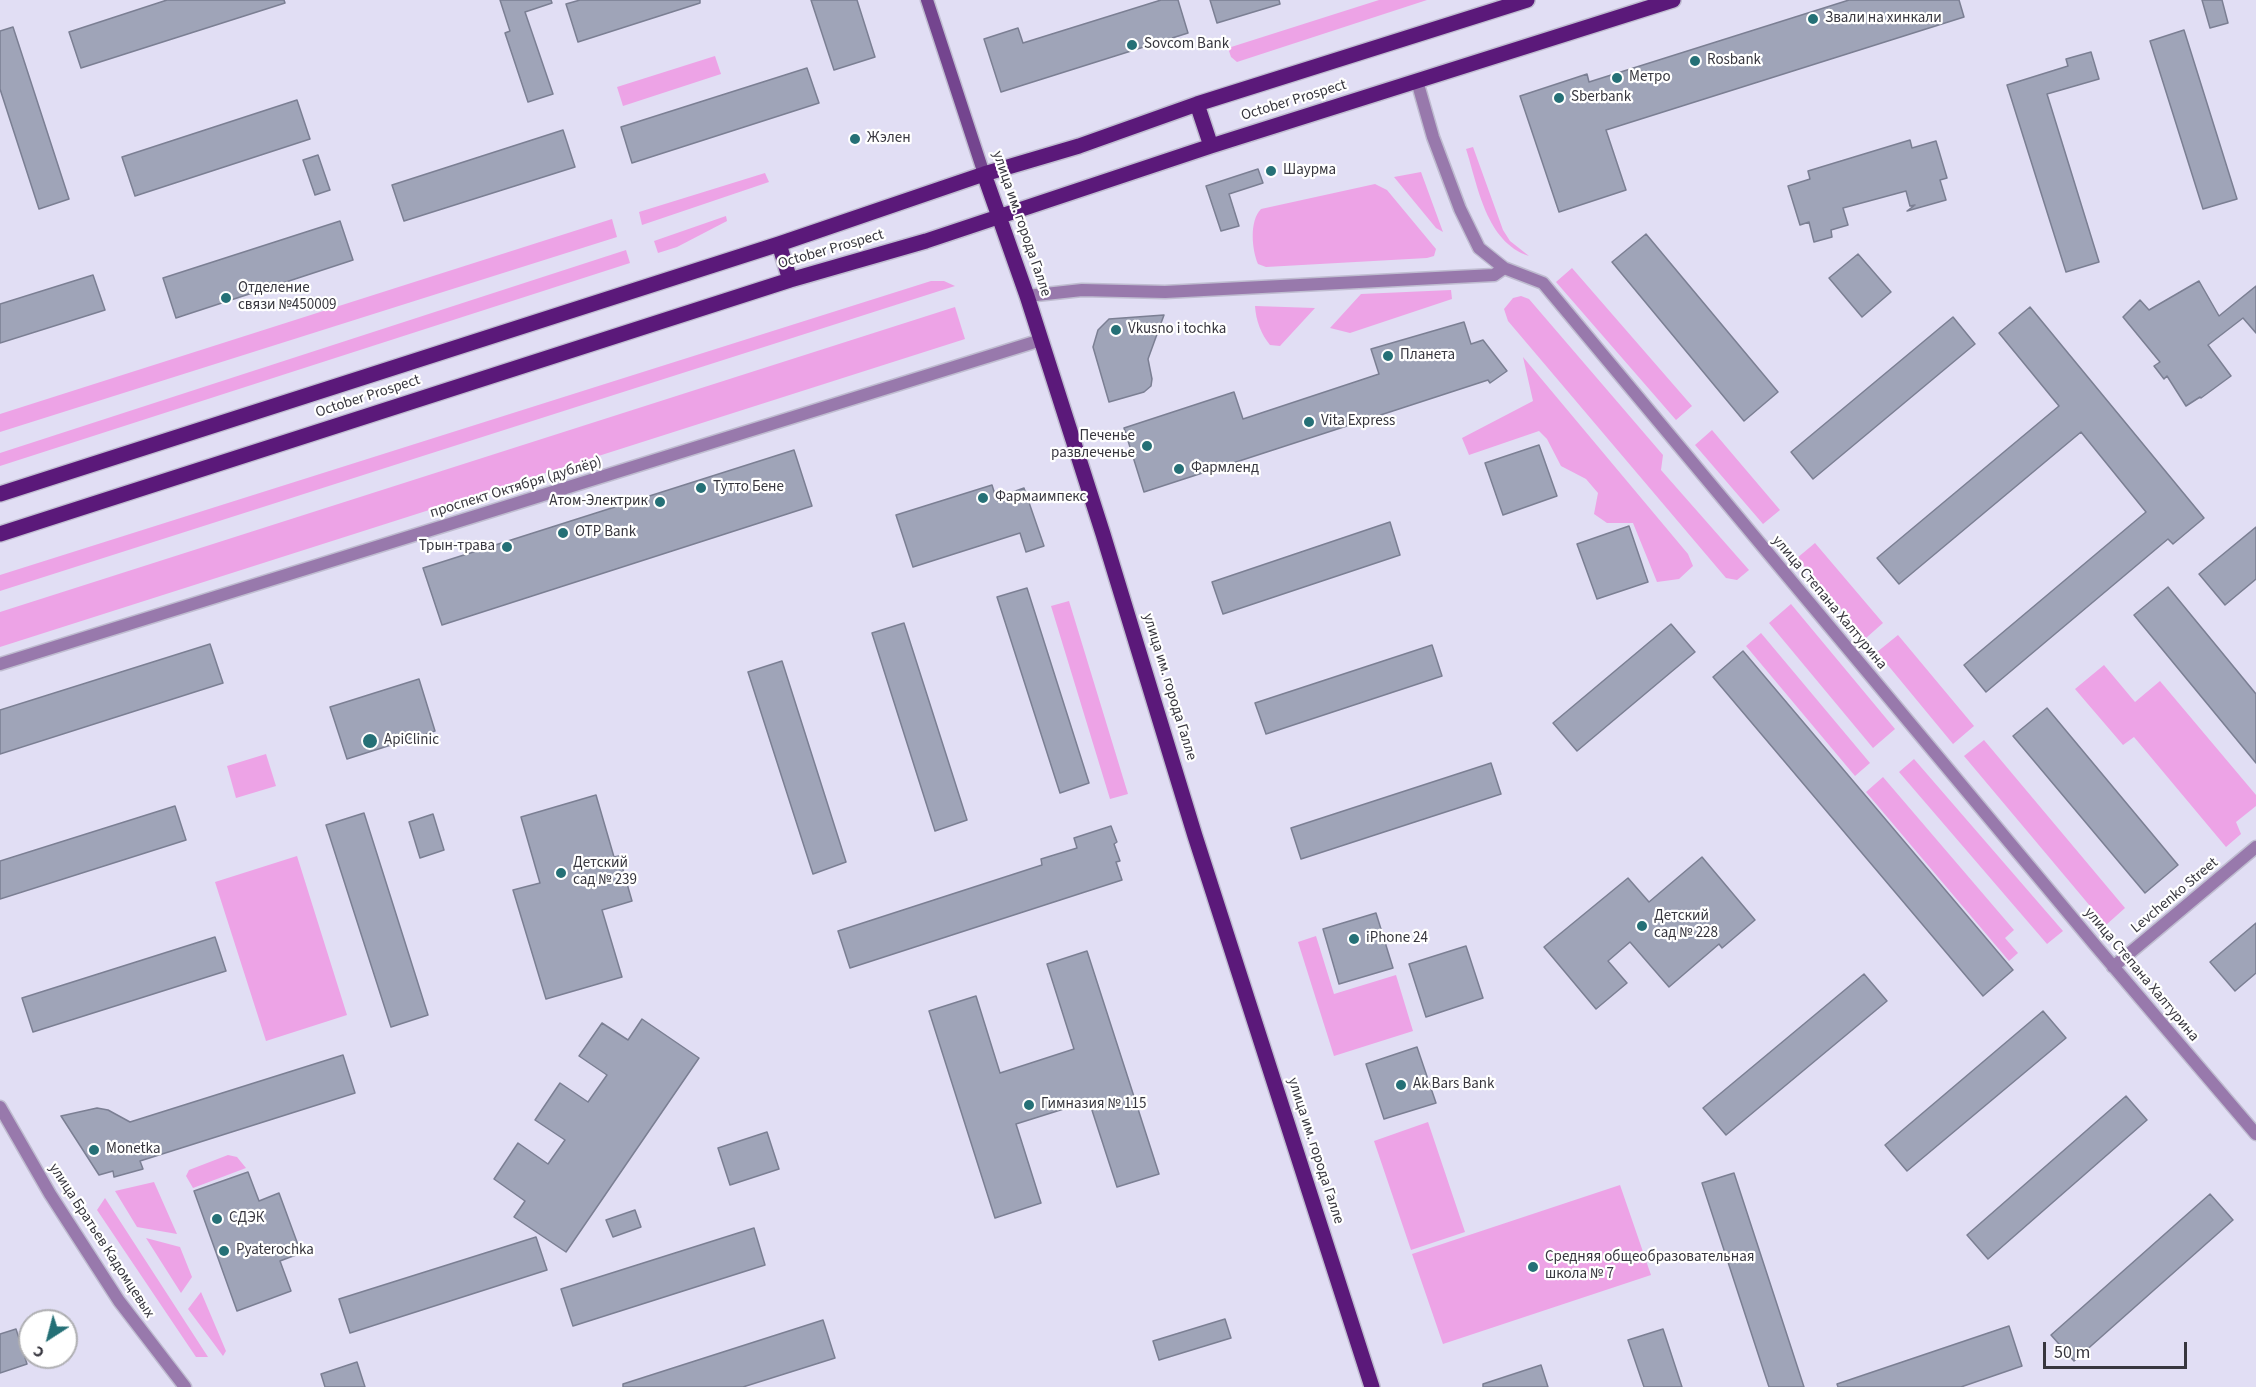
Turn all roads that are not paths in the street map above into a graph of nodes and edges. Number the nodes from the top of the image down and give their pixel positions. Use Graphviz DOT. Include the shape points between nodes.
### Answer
graph roads {
  1 [pos="927,0"];
  2 [pos="1527,0"];
  3 [pos="1673,0"];
  4 [pos="1417,81"];
  5 [pos="1197,104"];
  6 [pos="1210,146"];
  7 [pos="984,174"];
  8 [pos="998,216"];
  9 [pos="779,244"];
  10 [pos="1504,268"];
  11 [pos="790,280"];
  12 [pos="1027,296"];
  13 [pos="1041,340"];
  14 [pos="0,494"];
  15 [pos="0,534"];
  16 [pos="0,664"];
  17 [pos="2256,847"];
  18 [pos="2113,967"];
  19 [pos="0,1107"];
  20 [pos="2256,1134"];
  21 [pos="185,1387"];
  22 [pos="1371,1387"];
  1 -- 7 [label="main road, улица им. города Галле"];
  2 -- 5 [label="main road, October Prospect"];
  3 -- 4 [label="main road, October Prospect"];
  4 -- 6 [label="main road, October Prospect"];
  4 -- 10 [label="street, улица Степана Халтурина" via="1433,137 1468,229 1479,248"];
  5 -- 6 [label="main road"];
  5 -- 7 [label="main road, October Prospect" via="1079,146"];
  6 -- 8 [label="main road, October Prospect"];
  7 -- 8 [label="main road, улица им. города Галле"];
  7 -- 9 [label="main road, October Prospect"];
  8 -- 11 [label="main road, October Prospect"];
  8 -- 12 [label="main road, улица им. города Галле"];
  9 -- 11 [label="main road"];
  9 -- 14 [label="main road, October Prospect"];
  10 -- 12 [label="street" via="1494,275 1165,292 1082,290"];
  10 -- 18 [label="street, улица Степана Халтурина" via="1543,283"];
  11 -- 15 [label="main road, October Prospect"];
  12 -- 13 [label="main road, улица им. города Галле"];
  13 -- 16 [label="street, проспект Октября (дублёр)"];
  13 -- 22 [label="main road, улица им. города Галле"];
  17 -- 18 [label="street, Levchenko Street"];
  18 -- 20 [label="street, улица Степана Халтурина"];
  19 -- 21 [label="street, улица Братьев Кадомцевых" via="50,1194 120,1301"];
}
